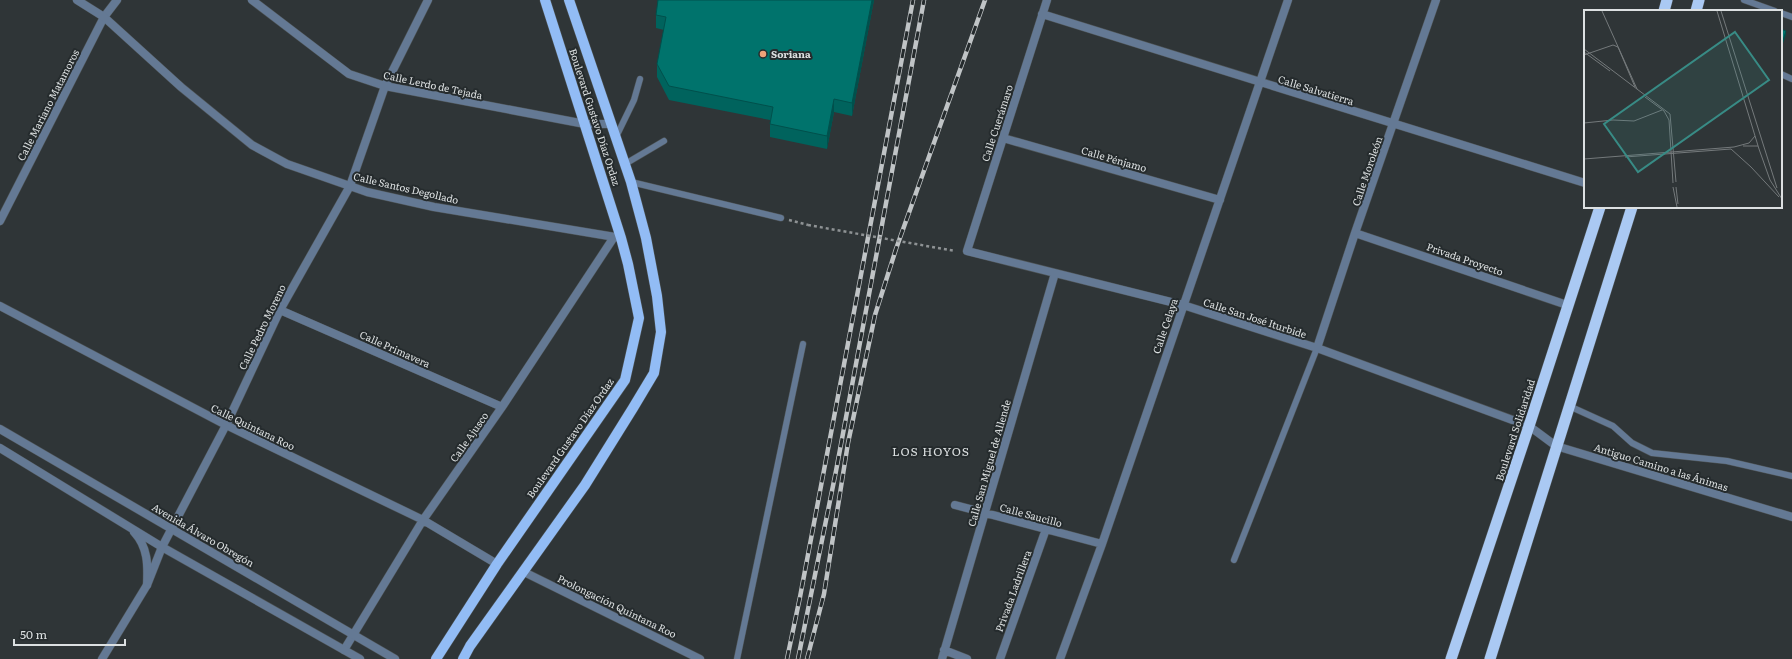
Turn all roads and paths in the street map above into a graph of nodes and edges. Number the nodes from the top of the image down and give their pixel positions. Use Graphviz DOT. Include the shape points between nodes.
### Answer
graph roads {
  1 [pos="77,0"];
  2 [pos="117,0"];
  3 [pos="252,0"];
  4 [pos="428,0"];
  5 [pos="545,0"];
  6 [pos="569,0"];
  7 [pos="1047,0"];
  8 [pos="1288,0"];
  9 [pos="1436,0"];
  10 [pos="1667,0"];
  11 [pos="1698,0"];
  12 [pos="1744,0"];
  13 [pos="1664,10"];
  14 [pos="1696,10"];
  15 [pos="1772,10"];
  16 [pos="1782,13"];
  17 [pos="1042,14"];
  18 [pos="104,17"];
  19 [pos="1792,17"];
  20 [pos="1782,74"];
  21 [pos="640,79"];
  22 [pos="1792,79"];
  23 [pos="1259,83"];
  24 [pos="384,86"];
  25 [pos="585,124"];
  26 [pos="611,124"];
  27 [pos="1393,124"];
  28 [pos="616,137"];
  29 [pos="1003,138"];
  30 [pos="664,141"];
  31 [pos="625,164"];
  32 [pos="631,182"];
  33 [pos="1584,183"];
  34 [pos="350,186"];
  35 [pos="1220,200"];
  36 [pos="1600,208"];
  37 [pos="1632,208"];
  38 [pos="781,218"];
  39 [pos="0,221"];
  40 [pos="1356,233"];
  41 [pos="618,237"];
  42 [pos="955,251"];
  43 [pos="967,251"];
  44 [pos="1055,273"];
  45 [pos="1567,305"];
  46 [pos="0,306"];
  47 [pos="1183,306"];
  48 [pos="280,310"];
  49 [pos="803,344"];
  50 [pos="1318,348"];
  51 [pos="1569,406"];
  52 [pos="502,407"];
  53 [pos="226,426"];
  54 [pos="1529,426"];
  55 [pos="0,430"];
  56 [pos="1556,446"];
  57 [pos="0,448"];
  58 [pos="1792,476"];
  59 [pos="955,505"];
  60 [pos="985,513"];
  61 [pos="1792,517"];
  62 [pos="423,520"];
  63 [pos="130,527"];
  64 [pos="172,529"];
  65 [pos="1046,529"];
  66 [pos="1102,544"];
  67 [pos="162,547"];
  68 [pos="1234,560"];
  69 [pos="497,564"];
  70 [pos="524,572"];
  71 [pos="147,585"];
  72 [pos="354,635"];
  73 [pos="470,646"];
  74 [pos="344,650"];
  75 [pos="944,650"];
  76 [pos="102,659"];
  77 [pos="360,659"];
  78 [pos="395,659"];
  79 [pos="436,659"];
  80 [pos="463,659"];
  81 [pos="469,659"];
  82 [pos="700,659"];
  83 [pos="737,659"];
  84 [pos="942,659"];
  85 [pos="967,659"];
  86 [pos="1000,659"];
  87 [pos="1060,659"];
  88 [pos="1451,659"];
  89 [pos="1490,659"];
  1 -- 18 [label="street, Calle Santos Degollado"];
  2 -- 18 [label="street, Calle Mariano Matamoros"];
  3 -- 24 [label="street, Calle Lerdo de Tejada" via="349,74"];
  4 -- 24 [label="street, Calle Pedro Moreno"];
  5 -- 25 [label="main road, Boulevard Gustavo Díaz Ordaz"];
  6 -- 26 [label="main road, Boulevard Gustavo Díaz Ordaz"];
  7 -- 17 [label="street, Calle Cuerámaro"];
  8 -- 23 [label="street, Calle Celaya"];
  9 -- 27 [label="street, Calle Moroleón"];
  10 -- 13 [label="highway"];
  11 -- 14 [label="highway"];
  12 -- 15 [label="lane"];
  16 -- 19 [label="lane"];
  17 -- 23 [label="street, Calle Salvatierra"];
  17 -- 29 [label="street, Calle Cuerámaro"];
  18 -- 34 [label="street, Calle Santos Degollado" via="181,87 252,146 287,164"];
  18 -- 39 [label="street, Calle Mariano Matamoros"];
  20 -- 22 [label="lane"];
  21 -- 28 [label="lane" via="634,100"];
  23 -- 27 [label="street, Calle Salvatierra"];
  23 -- 35 [label="street, Calle Celaya"];
  24 -- 25 [label="street, Calle Lerdo de Tejada"];
  24 -- 34 [label="street, Calle Pedro Moreno"];
  25 -- 26 [label="street, Calle Lerdo de Tejada"];
  25 -- 41 [label="main road, Boulevard Gustavo Díaz Ordaz"];
  26 -- 28 [label="main road, Boulevard Gustavo Díaz Ordaz"];
  27 -- 33 [label="street, Calle Salvatierra"];
  27 -- 40 [label="street, Calle Moroleón"];
  28 -- 31 [label="main road, Boulevard Gustavo Díaz Ordaz"];
  29 -- 35 [label="street, Calle Pénjamo"];
  29 -- 43 [label="street, Calle Cuerámaro"];
  30 -- 31 [label="lane"];
  31 -- 32 [label="main road, Boulevard Gustavo Díaz Ordaz"];
  32 -- 38 [label="lane"];
  32 -- 70 [label="main road, Boulevard Gustavo Díaz Ordaz" via="646,238 657,296 660,332 654,373 586,485"];
  34 -- 41 [label="street, Calle Santos Degollado" via="434,207"];
  34 -- 48 [label="street, Calle Pedro Moreno"];
  35 -- 47 [label="street, Calle Celaya"];
  36 -- 45 [label="highway, Boulevard Solidaridad"];
  37 -- 51 [label="highway"];
  38 -- 42 [label="path, bridge"];
  40 -- 45 [label="street, Privada Proyecto"];
  40 -- 50 [label="street, Calle Moroleón"];
  41 -- 52 [label="street, Calle Ajusco"];
  41 -- 69 [label="main road, Boulevard Gustavo Díaz Ordaz" via="628,264 639,318 625,380"];
  43 -- 44 [label="street, Calle San José Iturbide"];
  44 -- 47 [label="street, Calle San José Iturbide"];
  44 -- 60 [label="street, Calle San Miguel de Allende"];
  45 -- 54 [label="highway, Boulevard Solidaridad"];
  46 -- 53 [label="street, Calle Quintana Roo"];
  47 -- 50 [label="street, Calle San José Iturbide"];
  47 -- 66 [label="street, Calle Celaya"];
  48 -- 52 [label="street, Calle Primavera"];
  48 -- 53 [label="street, Calle Pedro Moreno"];
  49 -- 83 [label="lane"];
  50 -- 54 [label="street, Calle San José Iturbide"];
  50 -- 68 [label="lane"];
  51 -- 56 [label="highway"];
  51 -- 58 [label="lane" via="1613,426 1632,443 1652,453 1727,461"];
  52 -- 62 [label="street, Calle Ajusco"];
  53 -- 62 [label="street, Calle Quintana Roo"];
  53 -- 64 [label="street, Calle Pedro Moreno"];
  54 -- 56 [label="street, Antiguo Camino a las Ánimas"];
  54 -- 88 [label="highway, Boulevard Solidaridad"];
  55 -- 64 [label="street, Avenida Álvaro Obregón"];
  56 -- 61 [label="street, Antiguo Camino a las Ánimas"];
  56 -- 89 [label="highway"];
  57 -- 63 [label="street"];
  59 -- 60 [label="street, Calle Saucillo"];
  60 -- 65 [label="street, Calle Saucillo"];
  60 -- 75 [label="street, Calle San Miguel de Allende"];
  62 -- 69 [label="street, Calle Quintana Roo"];
  62 -- 72 [label="street, Calle Ajusco"];
  63 -- 67 [label="street"];
  63 -- 71 [label="street" via="139,537 148,559"];
  64 -- 67 [label="street, Calle Pedro Moreno"];
  64 -- 72 [label="street, Avenida Álvaro Obregón"];
  65 -- 66 [label="street, Calle Saucillo"];
  65 -- 86 [label="street, Privada Ladrillera"];
  66 -- 87 [label="street, Calle Celaya"];
  67 -- 71 [label="street, Calle Pedro Moreno"];
  67 -- 74 [label="street"];
  69 -- 79 [label="main road, Boulevard Gustavo Díaz Ordaz"];
  70 -- 73 [label="main road, Boulevard Gustavo Díaz Ordaz"];
  70 -- 82 [label="street, Prolongación Quintana Roo"];
  71 -- 76 [label="street, Calle Pedro Moreno"];
  72 -- 74 [label="street, Calle Ajusco"];
  72 -- 78 [label="street, Avenida Álvaro Obregón"];
  73 -- 80 [label="main road, Boulevard Gustavo Díaz Ordaz"];
  73 -- 81 [label="main road"];
  74 -- 77 [label="street"];
  75 -- 84 [label="street, Calle San Miguel de Allende"];
  75 -- 85 [label="street"];
}
